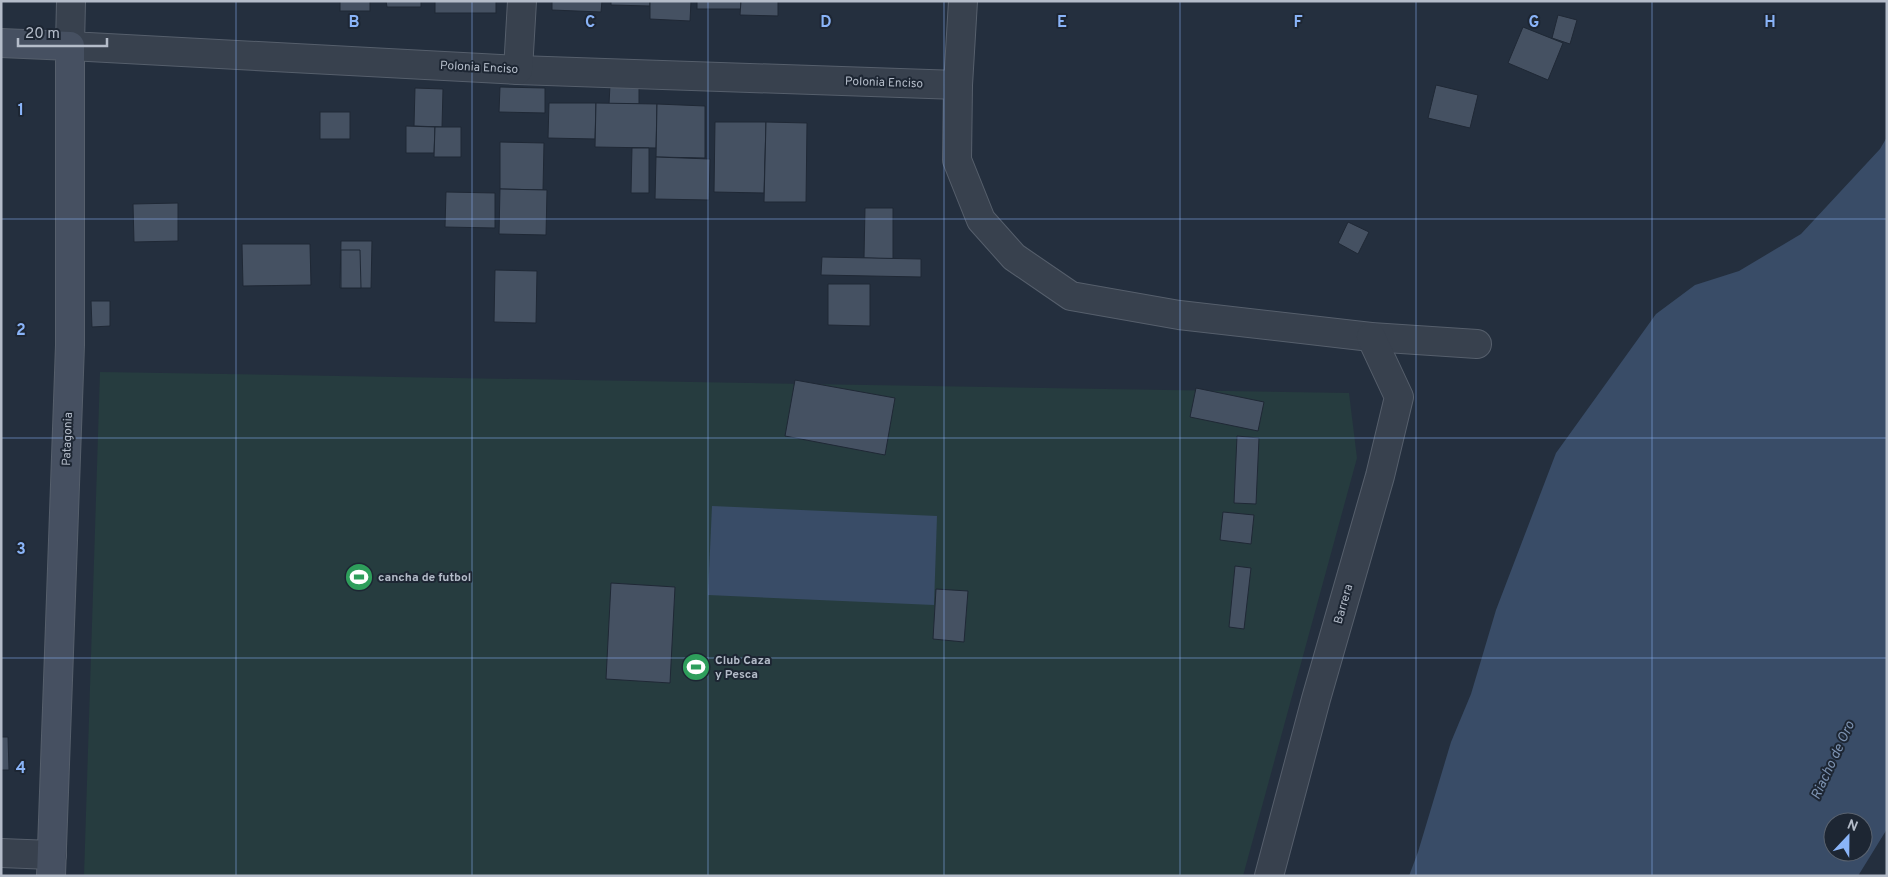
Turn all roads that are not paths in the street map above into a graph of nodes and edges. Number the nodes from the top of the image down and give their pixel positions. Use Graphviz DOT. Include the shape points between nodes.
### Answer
graph roads {
  1 [pos="71,1"];
  2 [pos="522,1"];
  3 [pos="963,1"];
  4 [pos="1,43"];
  5 [pos="70,46"];
  6 [pos="518,70"];
  7 [pos="958,85"];
  8 [pos="1371,337"];
  9 [pos="1477,344"];
  10 [pos="1,853"];
  11 [pos="52,865"];
  12 [pos="1269,876"];
  1 -- 5 [label="street, Patagonia"];
  2 -- 6 [label="street"];
  3 -- 7 [label="street"];
  4 -- 5 [label="main road, Polonia Enciso"];
  5 -- 6 [label="street, Polonia Enciso"];
  5 -- 11 [label="main road, Patagonia" via="70,345"];
  6 -- 7 [label="street, Polonia Enciso"];
  7 -- 8 [label="street" via="957,160 981,220 1014,257 1071,296 1179,315"];
  8 -- 9 [label="street"];
  8 -- 12 [label="street, Barrera" via="1399,397"];
  10 -- 11 [label="street"];
}
